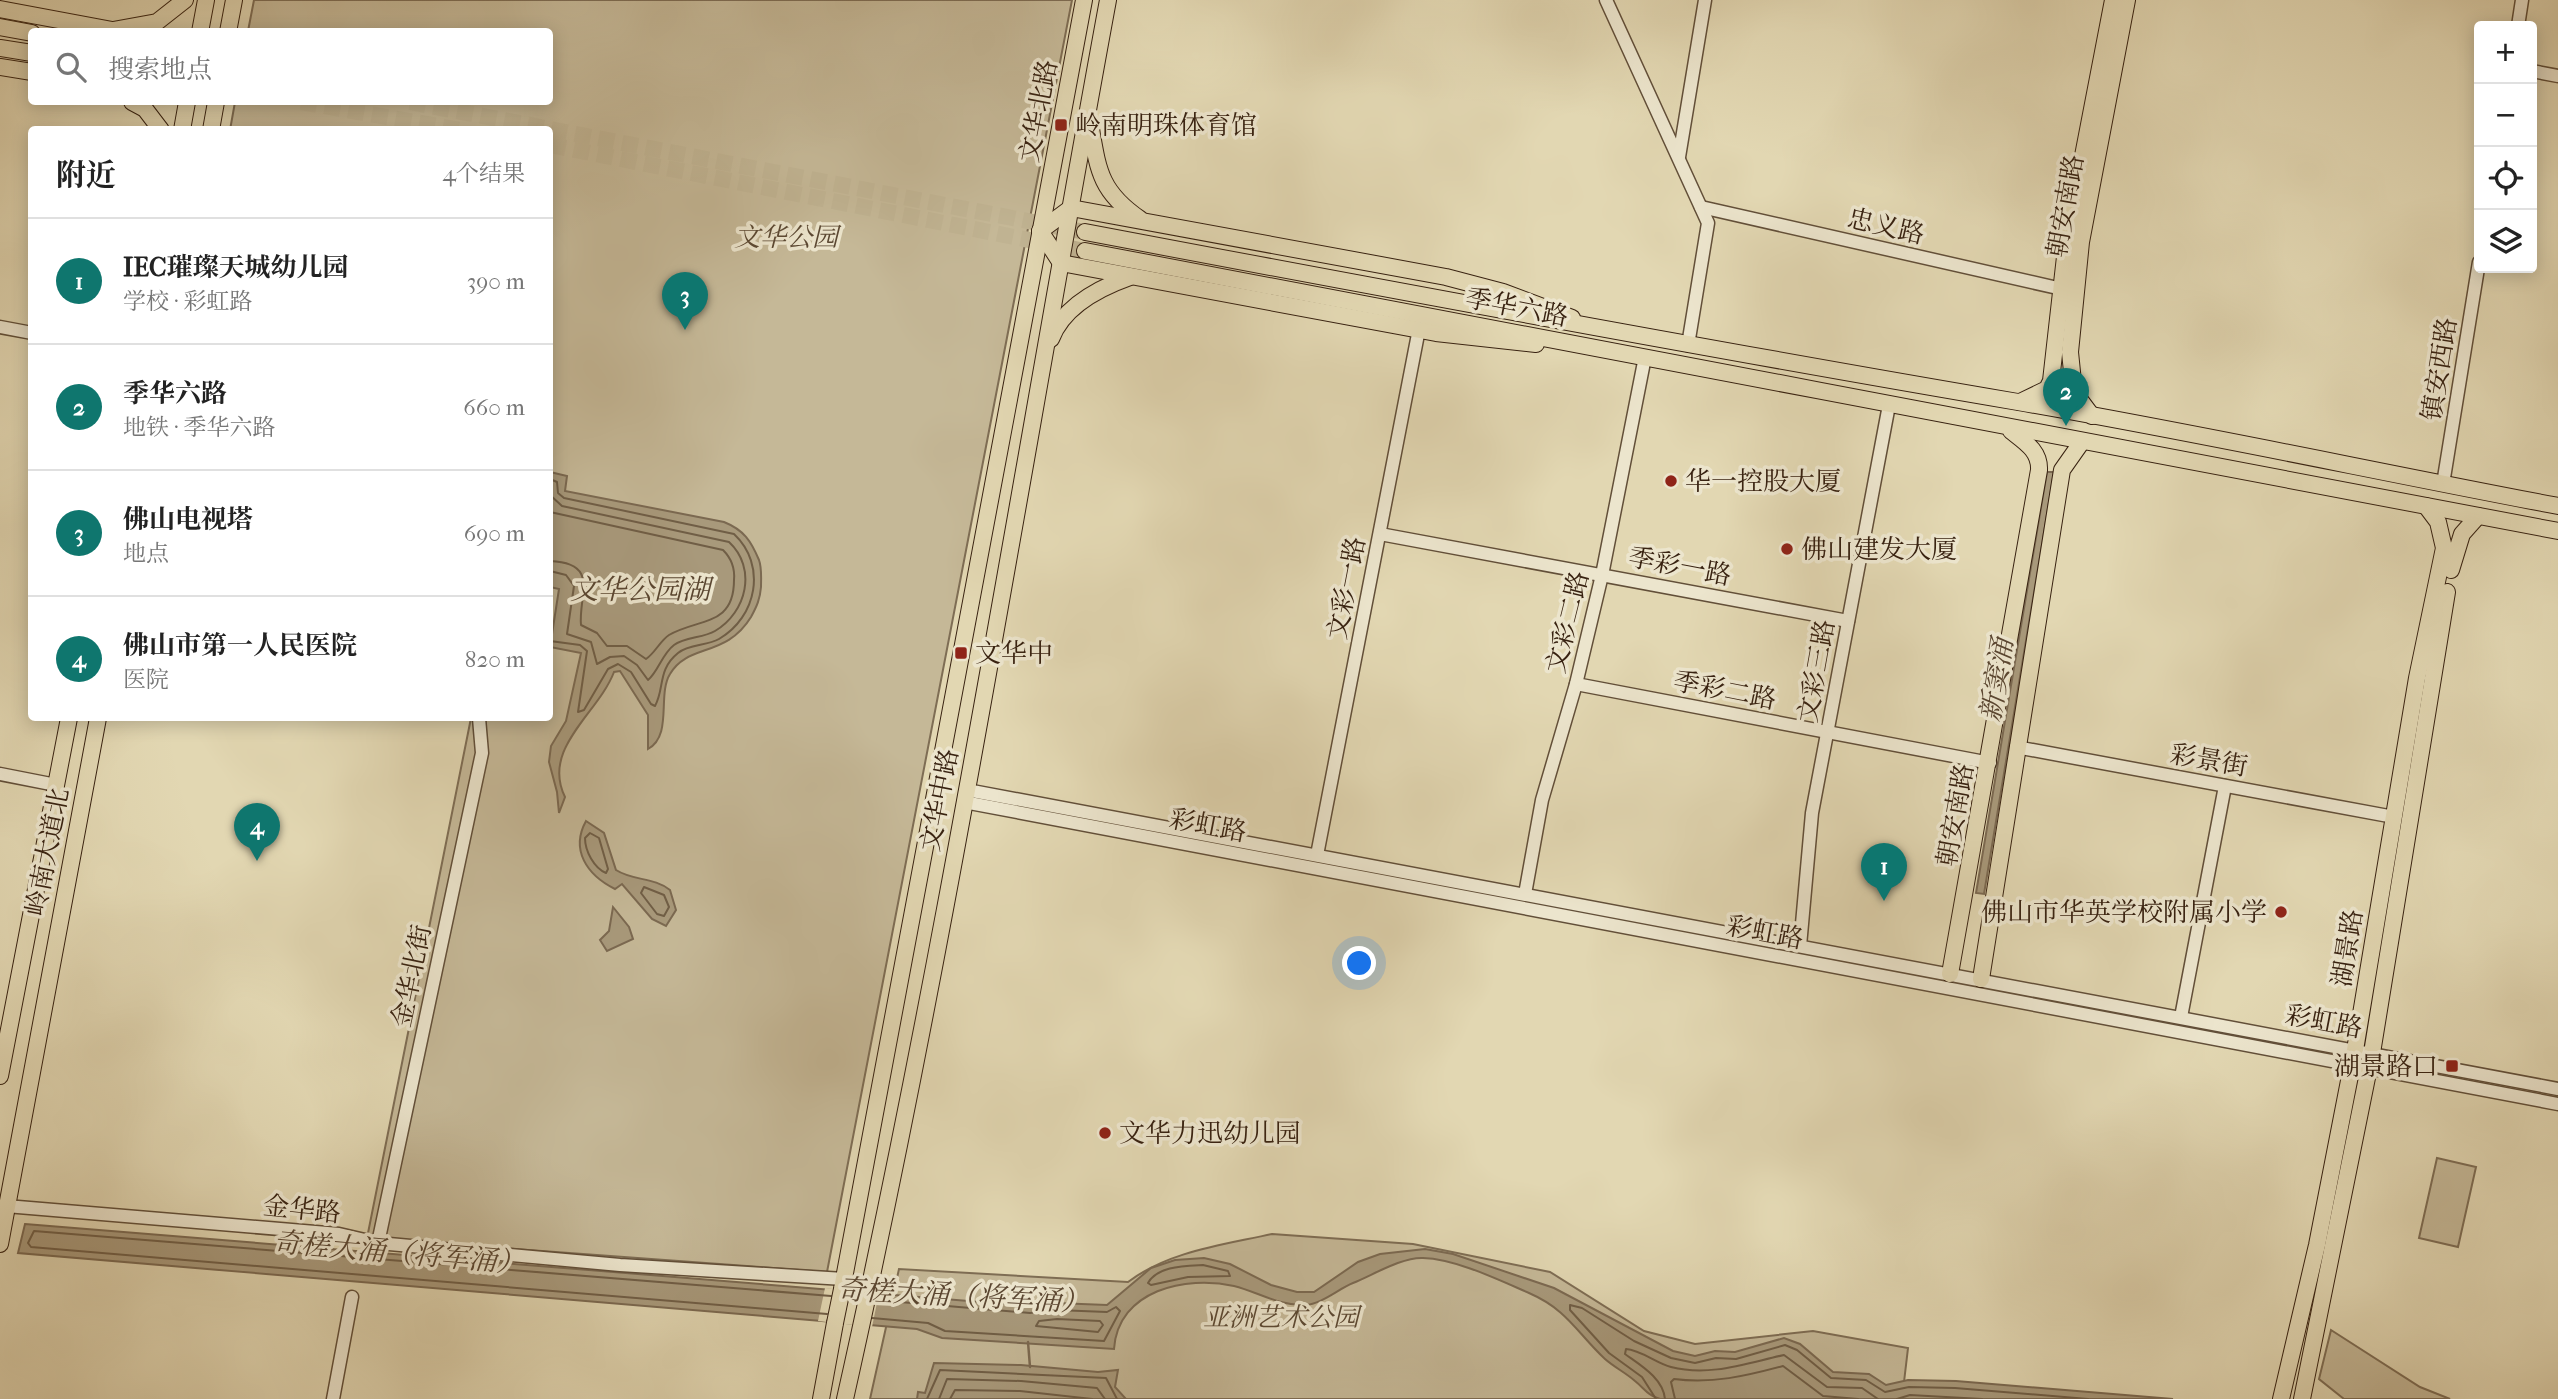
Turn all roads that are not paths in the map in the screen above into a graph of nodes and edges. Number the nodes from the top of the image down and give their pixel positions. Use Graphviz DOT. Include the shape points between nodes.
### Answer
graph roads {
  1 [pos="185,0"];
  2 [pos="206,0"];
  3 [pos="234,0"];
  4 [pos="1084,0"];
  5 [pos="1108,0"];
  6 [pos="1606,0"];
  7 [pos="1705,0"];
  8 [pos="2113,0"];
  9 [pos="2127,0"];
  10 [pos="2522,0"];
  11 [pos="0,9"];
  12 [pos="2519,21"];
  13 [pos="0,27"];
  14 [pos="102,28"];
  15 [pos="131,28"];
  16 [pos="201,28"];
  17 [pos="230,28"];
  18 [pos="28,32"];
  19 [pos="0,48"];
  20 [pos="28,52"];
  21 [pos="0,66"];
  22 [pos="28,71"];
  23 [pos="2537,72"];
  24 [pos="2558,76"];
  25 [pos="138,105"];
  26 [pos="186,105"];
  27 [pos="215,105"];
  28 [pos="1088,108"];
  29 [pos="158,126"];
  30 [pos="183,126"];
  31 [pos="212,126"];
  32 [pos="1678,158"];
  33 [pos="1701,207"];
  34 [pos="1078,210"];
  35 [pos="1145,222"];
  36 [pos="1040,231"];
  37 [pos="1085,232"];
  38 [pos="1085,251"];
  39 [pos="1061,264"];
  40 [pos="1078,267"];
  41 [pos="2477,273"];
  42 [pos="1130,276"];
  43 [pos="2062,289"];
  44 [pos="0,327"];
  45 [pos="1419,330"];
  46 [pos="1600,330"];
  47 [pos="28,332"];
  48 [pos="1688,345"];
  49 [pos="1598,347"];
  50 [pos="1645,357"];
  51 [pos="1044,358"];
  52 [pos="2019,402"];
  53 [pos="1889,405"];
  54 [pos="2092,416"];
  55 [pos="2009,429"];
  56 [pos="2081,443"];
  57 [pos="2039,470"];
  58 [pos="2060,477"];
  59 [pos="2443,484"];
  60 [pos="2426,506"];
  61 [pos="2558,506"];
  62 [pos="2478,516"];
  63 [pos="2558,531"];
  64 [pos="1380,534"];
  65 [pos="1602,575"];
  66 [pos="1848,621"];
  67 [pos="1576,684"];
  68 [pos="68,721"];
  69 [pos="97,721"];
  70 [pos="479,721"];
  71 [pos="1828,733"];
  72 [pos="2016,747"];
  73 [pos="1990,762"];
  74 [pos="0,774"];
  75 [pos="56,785"];
  76 [pos="2225,786"];
  77 [pos="965,796"];
  78 [pos="2394,817"];
  79 [pos="1317,855"];
  80 [pos="1967,886"];
  81 [pos="1993,886"];
  82 [pos="1525,894"];
  83 [pos="1800,946"];
  84 [pos="1950,974"];
  85 [pos="1979,989"];
  86 [pos="2181,1017"];
  87 [pos="2362,1058"];
  88 [pos="0,1076"];
  89 [pos="2558,1089"];
  90 [pos="2558,1104"];
  91 [pos="6,1206"];
  92 [pos="0,1244"];
  93 [pos="378,1244"];
  94 [pos="843,1284"];
  95 [pos="352,1297"];
  96 [pos="333,1399"];
  97 [pos="821,1399"];
  98 [pos="845,1399"];
  99 [pos="2281,1399"];
  100 [pos="2302,1399"];
  1 -- 15 [label="main road" via="157,22"];
  2 -- 16 [label="main road"];
  3 -- 17 [label="main road"];
  4 -- 36 [label="main road, 文华北路"];
  5 -- 28 [label="main road, 文华北路"];
  6 -- 32 [label="street"];
  7 -- 32 [label="street"];
  8 -- 43 [label="main road, 朝安南路" via="2067,239"];
  9 -- 54 [label="main road, 朝安南路" via="2081,242 2070,352 2074,392"];
  10 -- 12 [label="street"];
  11 -- 14 [label="main road"];
  13 -- 18 [label="main road"];
  19 -- 20 [label="main road"];
  21 -- 22 [label="main road"];
  23 -- 24 [label="street"];
  25 -- 29 [label="main road"];
  26 -- 30 [label="main road"];
  27 -- 31 [label="main road"];
  28 -- 34 [label="main road, 文华北路"];
  28 -- 35 [label="main road" via="1098,172 1108,191"];
  32 -- 33 [label="street"];
  33 -- 43 [label="street, 忠义路"];
  33 -- 48 [label="street" via="1708,223"];
  34 -- 35 [label="main road"];
  34 -- 36 [label="main road"];
  34 -- 39 [label="main road, 文华中路"];
  34 -- 40 [label="main road" via="1071,255"];
  35 -- 46 [label="main road" via="1473,284"];
  36 -- 39 [label="main road"];
  36 -- 94 [label="main road, 文华中路"];
  37 -- 46 [label="main road, 季华六路"];
  38 -- 49 [label="main road, 季华六路"];
  39 -- 40 [label="main road"];
  39 -- 51 [label="main road, 文华中路"];
  40 -- 42 [label="main road"];
  41 -- 59 [label="street, 镇安西路"];
  42 -- 45 [label="main road"];
  42 -- 51 [label="main road" via="1074,308 1055,328"];
  43 -- 52 [label="main road, 朝安南路" via="2051,381 2047,389"];
  44 -- 47 [label="street"];
  45 -- 49 [label="main road"];
  45 -- 64 [label="street, 文彩一路"];
  46 -- 48 [label="main road, 季华六路"];
  48 -- 52 [label="main road, 季华六路"];
  49 -- 50 [label="main road, 季华六路"];
  50 -- 53 [label="main road, 季华六路"];
  50 -- 65 [label="street, 文彩二路"];
  51 -- 77 [label="main road, 文华中路"];
  52 -- 54 [label="main road, 季华六路"];
  53 -- 55 [label="main road, 季华六路"];
  53 -- 66 [label="street, 文彩三路"];
  54 -- 59 [label="main road, 季华六路"];
  55 -- 56 [label="main road, 季华六路"];
  55 -- 57 [label="main road" via="2031,446 2040,460"];
  56 -- 58 [label="main road, 朝安南路"];
  56 -- 60 [label="main road, 季华六路"];
  57 -- 58 [label="main road" via="2046,460 2053,459 2060,466"];
  57 -- 73 [label="main road, 朝安南路"];
  58 -- 72 [label="main road, 朝安南路"];
  59 -- 61 [label="main road, 季华六路"];
  60 -- 62 [label="main road, 季华六路"];
  60 -- 78 [label="main road, 湖景路" via="2438,522 2444,548"];
  62 -- 63 [label="main road, 季华六路"];
  62 -- 87 [label="main road, 湖景路" via="2462,534 2454,553"];
  64 -- 65 [label="street, 季彩一路"];
  64 -- 79 [label="street, 文彩一路"];
  65 -- 66 [label="street, 季彩一路"];
  65 -- 67 [label="street, 文彩二路"];
  66 -- 71 [label="street, 文彩三路"];
  67 -- 71 [label="street, 季彩二路"];
  67 -- 82 [label="street, 文彩二路" via="1542,800"];
  68 -- 75 [label="main road, 岭南大道北"];
  69 -- 91 [label="main road, 岭南大道北"];
  70 -- 93 [label="street, 金华北街" via="482,753"];
  71 -- 73 [label="street, 季彩二路"];
  71 -- 83 [label="street, 文彩三路" via="1812,813"];
  72 -- 76 [label="street, 彩景街"];
  72 -- 81 [label="main road, 朝安南路"];
  73 -- 80 [label="main road, 朝安南路"];
  74 -- 75 [label="street"];
  75 -- 88 [label="main road, 岭南大道北"];
  76 -- 78 [label="street, 彩景街"];
  76 -- 86 [label="street"];
  77 -- 79 [label="street, 彩虹路"];
  77 -- 85 [label="street, 彩虹路"];
  77 -- 98 [label="main road, 文华中路"];
  78 -- 87 [label="main road, 湖景路"];
  79 -- 82 [label="street, 彩虹路"];
  80 -- 81 [label="main road" via="1980,902"];
  80 -- 84 [label="main road, 朝安南路"];
  81 -- 85 [label="main road, 朝安南路"];
  82 -- 83 [label="street, 彩虹路"];
  83 -- 84 [label="street, 彩虹路"];
  84 -- 85 [label="street, 彩虹路"];
  85 -- 86 [label="street, 彩虹路"];
  85 -- 87 [label="street, 彩虹路"];
  86 -- 87 [label="street, 彩虹路"];
  87 -- 89 [label="street, 彩虹路"];
  87 -- 90 [label="street, 彩虹路"];
  87 -- 99 [label="main road, 湖景路"];
  87 -- 100 [label="main road, 湖景路"];
  91 -- 92 [label="main road, 岭南大道北"];
  91 -- 93 [label="street, 金华路" via="339,1234"];
  93 -- 94 [label="street, 金华路"];
  94 -- 97 [label="main road, 文华中路, bridge"];
  95 -- 96 [label="street"];
}
